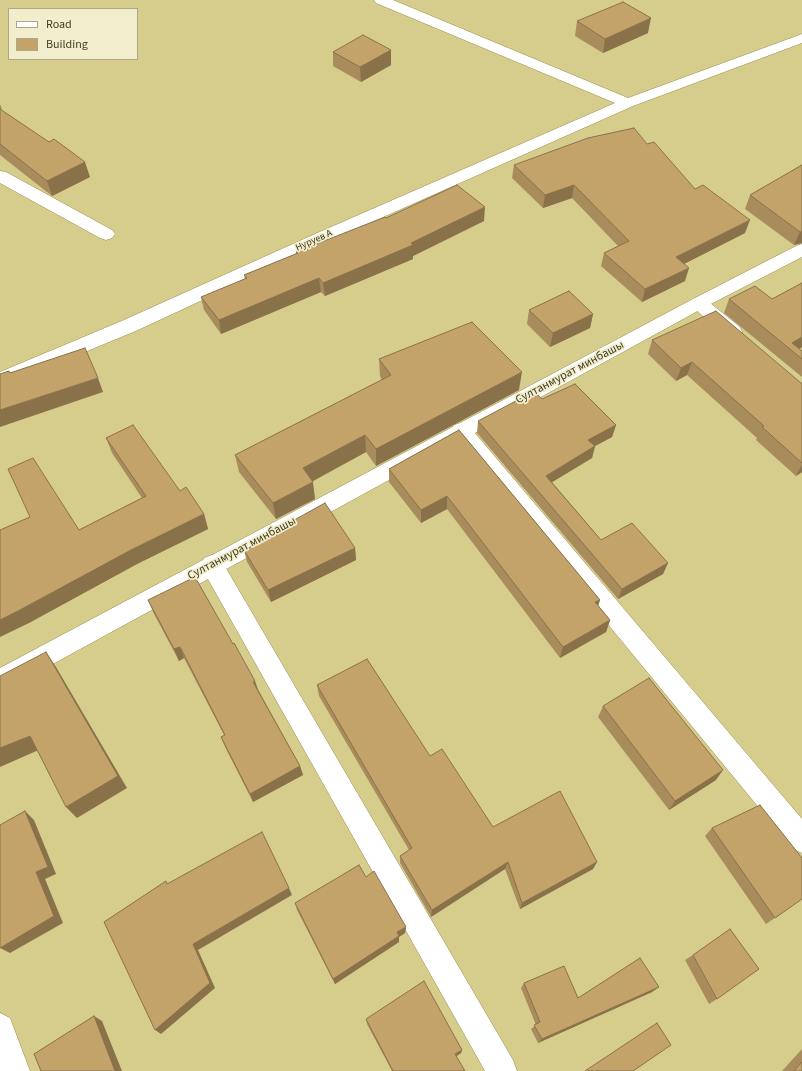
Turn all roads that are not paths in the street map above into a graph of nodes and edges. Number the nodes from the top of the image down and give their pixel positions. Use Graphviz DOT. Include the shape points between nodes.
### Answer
graph roads {
  1 [pos="380,0"];
  2 [pos="802,38"];
  3 [pos="628,103"];
  4 [pos="0,176"];
  5 [pos="106,234"];
  6 [pos="802,250"];
  7 [pos="699,303"];
  8 [pos="748,344"];
  9 [pos="0,380"];
  10 [pos="461,432"];
  11 [pos="212,565"];
  12 [pos="0,680"];
  13 [pos="802,840"];
  14 [pos="0,1028"];
  15 [pos="15,1071"];
  16 [pos="502,1071"];
  1 -- 3 [label="street"];
  2 -- 3 [label="street, Нуруев А"];
  3 -- 9 [label="street, Нуруев А" via="131,325"];
  4 -- 5 [label="street"];
  6 -- 7 [label="street, Султанмурат минбашы"];
  7 -- 8 [label="street"];
  7 -- 10 [label="street, Султанмурат минбашы"];
  10 -- 11 [label="street, Султанмурат минбашы"];
  10 -- 13 [label="street"];
  11 -- 12 [label="street, Султанмурат минбашы"];
  11 -- 16 [label="street"];
  14 -- 15 [label="street"];
}
